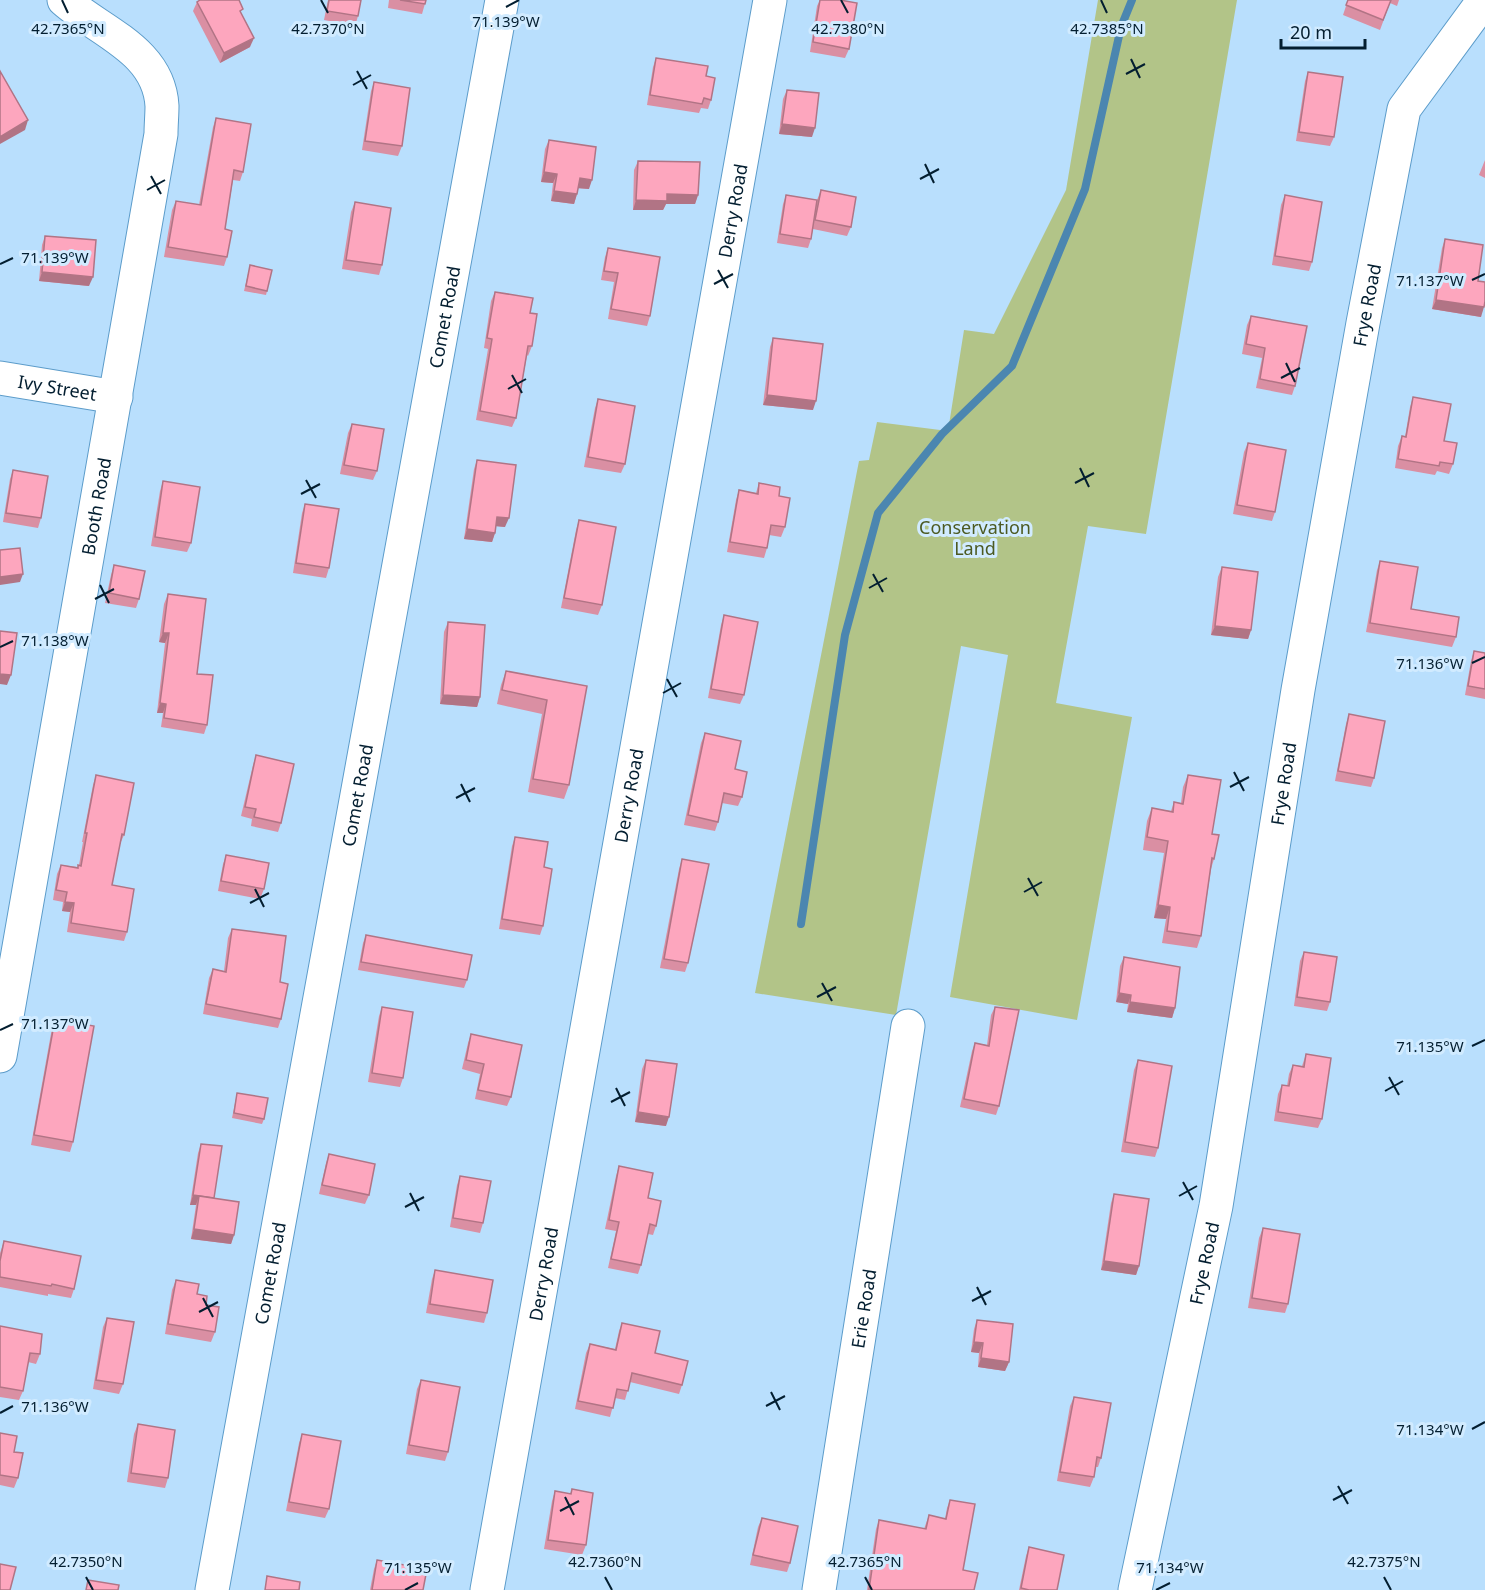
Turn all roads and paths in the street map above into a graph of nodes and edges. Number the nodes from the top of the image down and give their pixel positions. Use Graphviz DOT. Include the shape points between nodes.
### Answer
graph roads {
  1 [pos="64,0"];
  2 [pos="502,0"];
  3 [pos="770,0"];
  4 [pos="1484,0"];
  5 [pos="0,378"];
  6 [pos="116,398"];
  7 [pos="908,1026"];
  8 [pos="0,1056"];
  9 [pos="212,1590"];
  10 [pos="487,1590"];
  11 [pos="819,1590"];
  12 [pos="1134,1590"];
  1 -- 6 [label="street, Booth Road" via="133,49 156,80 162,104 156,169"];
  2 -- 9 [label="street, Comet Road"];
  3 -- 10 [label="street, Derry Road"];
  4 -- 12 [label="street, Frye Road" via="1404,110 1300,679 1216,1206"];
  5 -- 6 [label="street, Ivy Street"];
  6 -- 8 [label="street, Booth Road"];
  7 -- 11 [label="street, Erie Road"];
}
